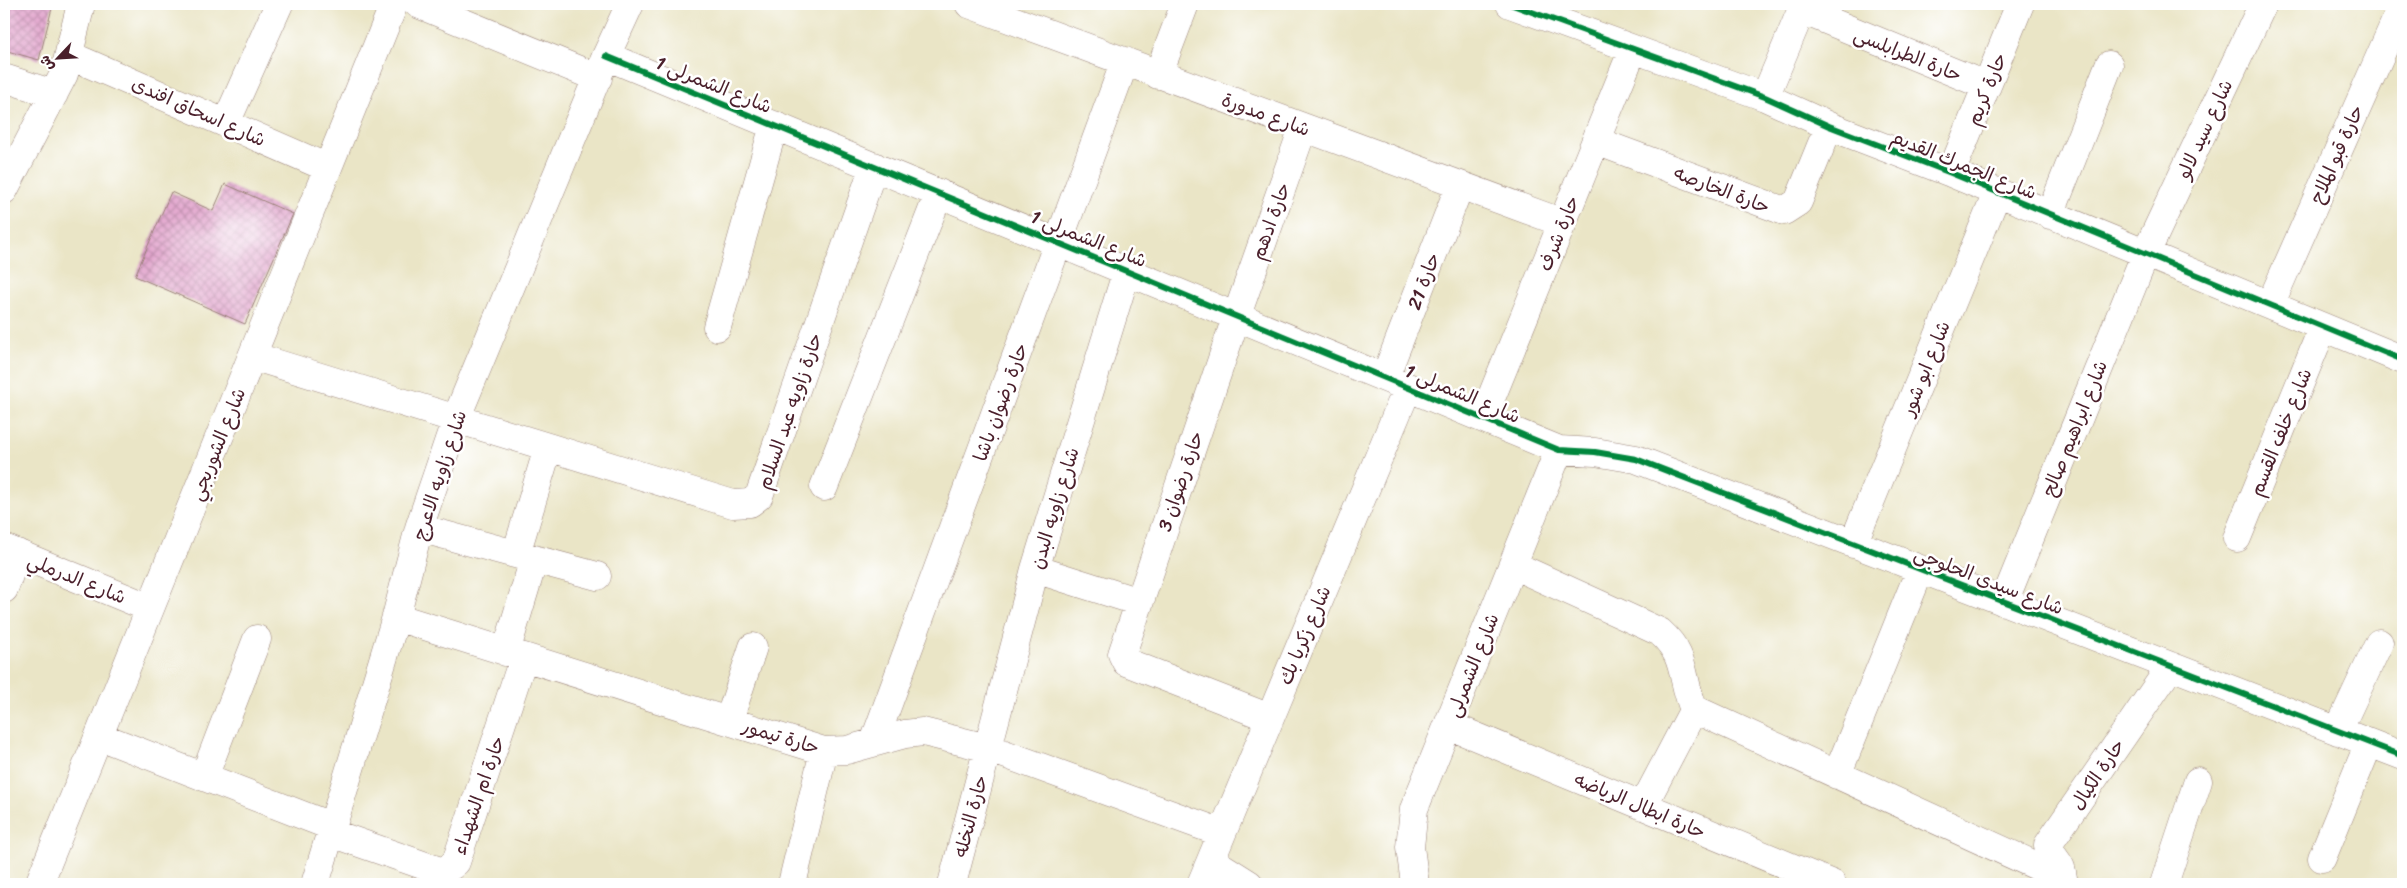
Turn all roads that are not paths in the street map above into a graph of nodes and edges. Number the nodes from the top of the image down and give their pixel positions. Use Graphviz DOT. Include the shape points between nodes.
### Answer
graph roads {
  1 [pos="81,4"];
  2 [pos="279,4"];
  3 [pos="394,4"];
  4 [pos="418,4"];
  5 [pos="630,4"];
  6 [pos="969,4"];
  7 [pos="1185,4"];
  8 [pos="2020,4"];
  9 [pos="2263,4"];
  10 [pos="2403,4"];
  11 [pos="1523,6"];
  12 [pos="1803,7"];
  13 [pos="2398,30"];
  14 [pos="1633,49"];
  15 [pos="69,55"];
  16 [pos="1125,62"];
  17 [pos="2109,65"];
  18 [pos="602,67"];
  19 [pos="1158,75"];
  20 [pos="4,78"];
  21 [pos="1987,86"];
  22 [pos="54,94"];
  23 [pos="1765,97"];
  24 [pos="226,123"];
  25 [pos="774,125"];
  26 [pos="1830,126"];
  27 [pos="1303,128"];
  28 [pos="1596,141"];
  29 [pos="874,166"];
  30 [pos="328,168"];
  31 [pos="1951,173"];
  32 [pos="1460,185"];
  33 [pos="4,190"];
  34 [pos="1996,192"];
  35 [pos="939,193"];
  36 [pos="2050,216"];
  37 [pos="1563,223"];
  38 [pos="1059,242"];
  39 [pos="2145,254"];
  40 [pos="1127,270"];
  41 [pos="2270,305"];
  42 [pos="1237,315"];
  43 [pos="717,327"];
  44 [pos="2323,327"];
  45 [pos="252,356"];
  46 [pos="2403,360"];
  47 [pos="1397,382"];
  48 [pos="1483,418"];
  49 [pos="456,419"];
  50 [pos="548,448"];
  51 [pos="1559,450"];
  52 [pos="824,488"];
  53 [pos="420,528"];
  54 [pos="2237,538"];
  55 [pos="1853,544"];
  56 [pos="10,551"];
  57 [pos="525,556"];
  58 [pos="1512,565"];
  59 [pos="1035,569"];
  60 [pos="1920,570"];
  61 [pos="597,576"];
  62 [pos="4,589"];
  63 [pos="1139,602"];
  64 [pos="2004,602"];
  65 [pos="150,608"];
  66 [pos="396,617"];
  67 [pos="257,639"];
  68 [pos="2379,643"];
  69 [pos="753,647"];
  70 [pos="514,655"];
  71 [pos="2171,666"];
  72 [pos="1694,709"];
  73 [pos="1270,718"];
  74 [pos="729,720"];
  75 [pos="1448,725"];
  76 [pos="2338,731"];
  77 [pos="99,736"];
  78 [pos="874,742"];
  79 [pos="2369,743"];
  80 [pos="988,748"];
  81 [pos="824,751"];
  82 [pos="2403,756"];
  83 [pos="1837,775"];
  84 [pos="204,777"];
  85 [pos="2198,781"];
  86 [pos="1643,806"];
  87 [pos="332,830"];
  88 [pos="1222,833"];
  89 [pos="2322,858"];
  90 [pos="1206,872"];
  91 [pos="2062,881"];
  92 [pos="1419,883"];
  93 [pos="39,884"];
  94 [pos="315,884"];
  95 [pos="792,884"];
  96 [pos="952,884"];
  97 [pos="1249,884"];
  98 [pos="1832,884"];
  99 [pos="2164,884"];
  1 -- 15 [label="street"];
  2 -- 24 [label="street"];
  3 -- 30 [label="street, شارع الشوربجي"];
  4 -- 18 [label="street, شارع الشمرلى 1"];
  5 -- 18 [label="street, شارع زاويه الاعرج"];
  6 -- 16 [label="street, شارع مدورة"];
  7 -- 19 [label="street"];
  8 -- 21 [label="street, حارة كريم"];
  9 -- 39 [label="street, شارع سيد لالو"];
  10 -- 13 [label="street, حارة قبو الملاح"];
  11 -- 14 [label="street, شارع الجمرك القديم"];
  12 -- 21 [label="street, حارة الطرابلسى"];
  12 -- 23 [label="street"];
  13 -- 41 [label="street, حارة قبو الملاح"];
  14 -- 23 [label="street, شارع الجمرك القديم"];
  14 -- 28 [label="street, حارة شرف"];
  15 -- 22 [label="street"];
  15 -- 24 [label="street, شارع اسحاق افندى"];
  16 -- 19 [label="street, شارع مدورة"];
  16 -- 38 [label="street, حارة رضوان باشا"];
  17 -- 36 [label="street"];
  18 -- 25 [label="street, شارع الشمرلى 1"];
  18 -- 49 [label="street, شارع زاويه الاعرج"];
  19 -- 27 [label="street, شارع مدورة"];
  20 -- 22 [label="street"];
  21 -- 31 [label="street, حارة كريم"];
  22 -- 33 [label="street"];
  23 -- 26 [label="street, شارع الجمرك القديم"];
  24 -- 30 [label="street, شارع اسحاق افندى"];
  25 -- 29 [label="street, شارع الشمرلى 1"];
  25 -- 43 [label="street"];
  26 -- 28 [label="street, حارة الخارصه" via="1798,202 1784,211"];
  26 -- 31 [label="street, شارع الجمرك القديم"];
  27 -- 32 [label="street, شارع مدورة"];
  27 -- 42 [label="street, حارة ادهم"];
  28 -- 37 [label="street, حارة شرف"];
  29 -- 35 [label="street, شارع الشمرلى 1"];
  29 -- 50 [label="street, حارة زاويه عبد السلام" via="755,501 745,505 733,504"];
  30 -- 45 [label="street, شارع الشوربجي"];
  31 -- 34 [label="street, شارع الجمرك القديم"];
  32 -- 37 [label="street, شارع مدورة"];
  32 -- 47 [label="street, حارة 21"];
  34 -- 36 [label="street, شارع الجمرك القديم"];
  34 -- 55 [label="street, شارع ابو شور"];
  35 -- 38 [label="street, شارع الشمرلى 1"];
  35 -- 52 [label="street"];
  36 -- 39 [label="street, شارع الجمرك القديم"];
  37 -- 48 [label="street, حارة شرف"];
  38 -- 40 [label="street, شارع الشمرلى 1"];
  38 -- 78 [label="street, حارة رضوان باشا"];
  39 -- 41 [label="street, شارع الجمرك القديم"];
  39 -- 64 [label="street, شارع ابراهيم صالح"];
  40 -- 42 [label="street, شارع الشمرلى 1"];
  40 -- 59 [label="street, شارع زاويه البدن"];
  41 -- 44 [label="street, شارع الجمرك القديم"];
  42 -- 47 [label="street, شارع الشمرلى 1"];
  42 -- 63 [label="street, حارة رضوان 3"];
  44 -- 46 [label="street, شارع الجمرك القديم"];
  44 -- 54 [label="street, شارع خلف القسم"];
  45 -- 49 [label="street, حارة زاويه عبد السلام"];
  45 -- 65 [label="street, شارع الشوربجي"];
  47 -- 48 [label="street, شارع الشمرلى 1"];
  47 -- 73 [label="street, شارع زكريا بك"];
  48 -- 51 [label="street, شارع الشمرلى 1"];
  49 -- 50 [label="street, حارة زاويه عبد السلام"];
  49 -- 53 [label="street, شارع زاويه الاعرج"];
  50 -- 57 [label="street"];
  51 -- 55 [label="street, شارع سيدى الحلوجى" via="1636,459"];
  51 -- 58 [label="street, شارع الشمرلى"];
  53 -- 57 [label="street"];
  53 -- 66 [label="street, شارع زاويه الاعرج"];
  55 -- 60 [label="street, شارع سيدى الحلوجى"];
  56 -- 62 [label="street"];
  56 -- 65 [label="street, شارع الدرملي"];
  57 -- 61 [label="street"];
  57 -- 70 [label="street"];
  58 -- 72 [label="street" via="1660,632 1673,644 1681,658"];
  58 -- 75 [label="street, شارع الشمرلى"];
  59 -- 63 [label="street"];
  59 -- 80 [label="street, شارع زاويه البدن"];
  60 -- 64 [label="street, شارع سيدى الحلوجى"];
  60 -- 83 [label="street"];
  63 -- 73 [label="street, حارة رضوان 3" via="1123,648 1126,662"];
  64 -- 71 [label="street, شارع سيدى الحلوجى"];
  65 -- 77 [label="street, شارع الشوربجي"];
  66 -- 70 [label="street, حارة تيمور"];
  66 -- 87 [label="street, شارع زاويه الاعرج"];
  67 -- 84 [label="street"];
  68 -- 76 [label="street"];
  69 -- 74 [label="street"];
  70 -- 74 [label="street, حارة تيمور"];
  70 -- 87 [label="street, حارة ام الشهداء" via="456,862 452,866 437,870"];
  71 -- 76 [label="street, شارع سيدى الحلوجى"];
  71 -- 91 [label="street, حارة الكيال" via="2048,845 2050,853 2061,865"];
  72 -- 83 [label="street"];
  72 -- 86 [label="street"];
  73 -- 88 [label="street, شارع زكريا بك"];
  74 -- 81 [label="street, حارة تيمور"];
  75 -- 86 [label="street, حارة ابطال الرياضه"];
  75 -- 92 [label="street, شارع الشمرلى" via="1414,809 1410,848"];
  76 -- 79 [label="street, شارع سيدى الحلوجى"];
  77 -- 84 [label="street"];
  77 -- 93 [label="street, شارع الشوربجي"];
  78 -- 80 [label="street, حارة تيمور" via="923,732"];
  78 -- 81 [label="street, حارة تيمور" via="847,750"];
  79 -- 82 [label="street, شارع سيدى الحلوجى"];
  79 -- 89 [label="street"];
  80 -- 88 [label="street, حارة تيمور"];
  80 -- 96 [label="street, حارة النخله"];
  81 -- 95 [label="street"];
  83 -- 91 [label="street"];
  84 -- 87 [label="street"];
  85 -- 99 [label="street"];
  86 -- 98 [label="street, حارة ابطال الرياضه"];
  87 -- 94 [label="street, شارع زاويه الاعرج"];
  88 -- 90 [label="street, شارع زكريا بك"];
  90 -- 97 [label="street"];
}
